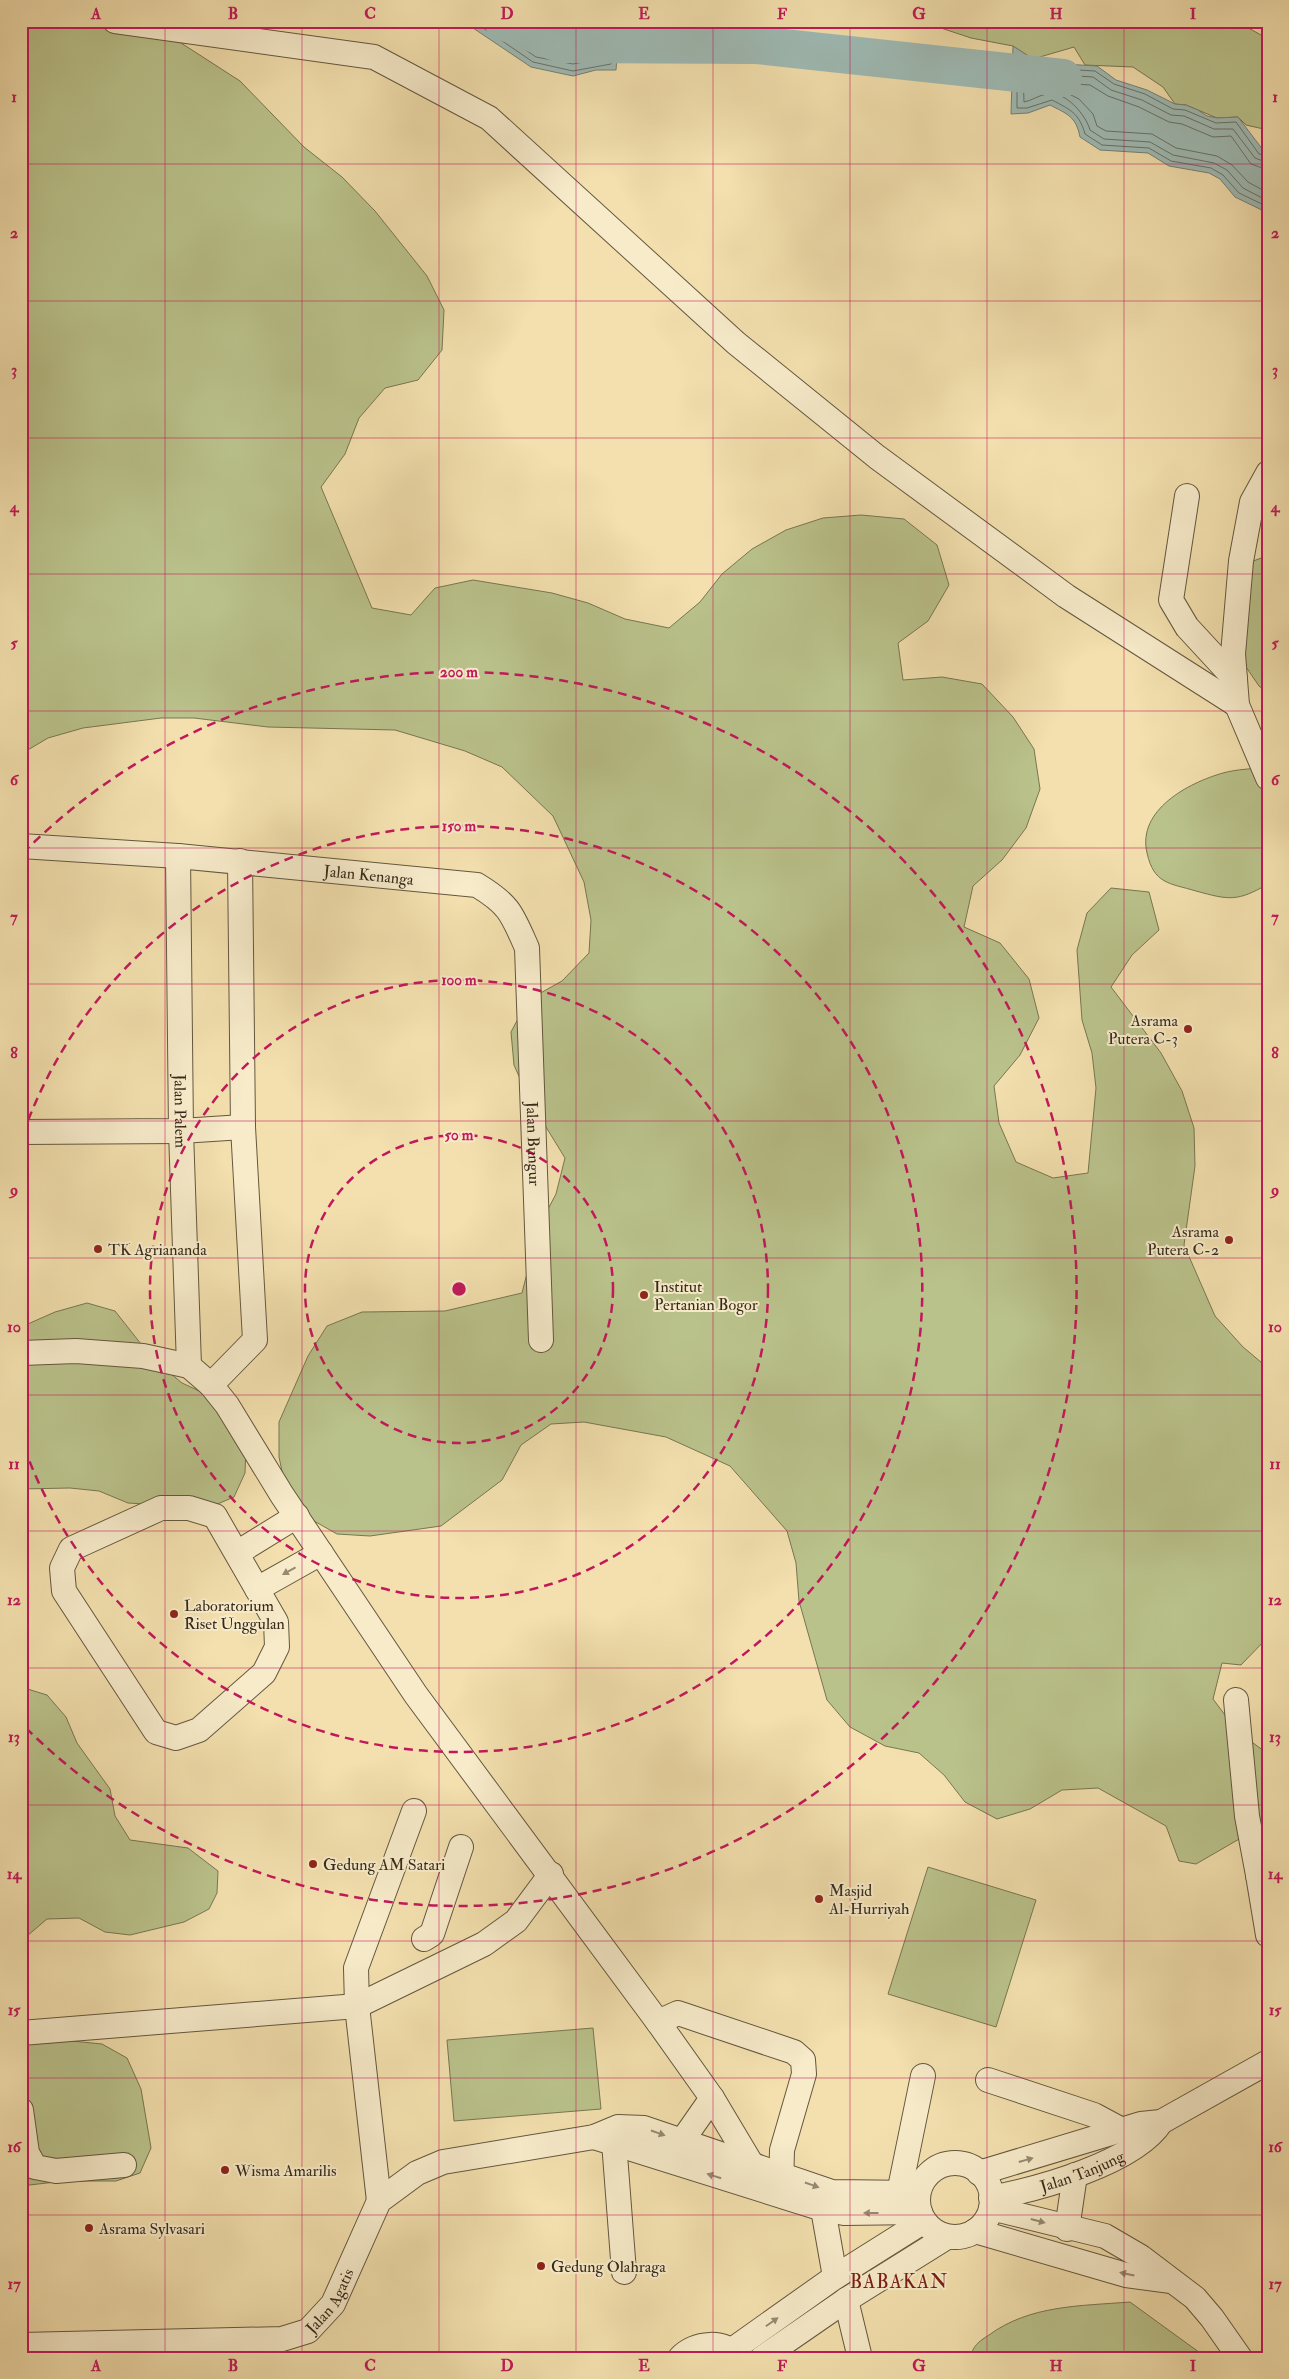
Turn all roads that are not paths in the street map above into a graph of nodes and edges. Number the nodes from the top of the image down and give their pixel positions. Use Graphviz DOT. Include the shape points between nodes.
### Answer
graph roads {
  1 [pos="115,21"];
  2 [pos="1268,473"];
  3 [pos="1187,496"];
  4 [pos="1235,679"];
  5 [pos="1237,705"];
  6 [pos="1268,778"];
  7 [pos="21,846"];
  8 [pos="178,856"];
  9 [pos="240,862"];
  10 [pos="527,948"];
  11 [pos="243,1127"];
  12 [pos="181,1131"];
  13 [pos="21,1132"];
  14 [pos="541,1340"];
  15 [pos="21,1353"];
  16 [pos="189,1366"];
  17 [pos="211,1386"];
  18 [pos="296,1516"];
  19 [pos="236,1553"];
  20 [pos="321,1553"];
  21 [pos="257,1588"];
  22 [pos="1236,1700"];
  23 [pos="414,1811"];
  24 [pos="461,1847"];
  25 [pos="1263,1873"];
  26 [pos="551,1874"];
  27 [pos="1268,1935"];
  28 [pos="424,1939"];
  29 [pos="357,2006"];
  30 [pos="658,2022"];
  31 [pos="21,2033"];
  32 [pos="1268,2062"];
  33 [pos="923,2076"];
  34 [pos="988,2080"];
  35 [pos="712,2098"];
  36 [pos="21,2110"];
  37 [pos="1161,2122"];
  38 [pos="1122,2130"];
  39 [pos="609,2136"];
  40 [pos="682,2141"];
  41 [pos="124,2165"];
  42 [pos="752,2165"];
  43 [pos="979,2173"];
  44 [pos="1075,2175"];
  45 [pos="781,2185"];
  46 [pos="379,2202"];
  47 [pos="991,2203"];
  48 [pos="915,2205"];
  49 [pos="823,2209"];
  50 [pos="1067,2229"];
  51 [pos="975,2231"];
  52 [pos="947,2237"];
  53 [pos="624,2272"];
  54 [pos="836,2277"];
  55 [pos="1175,2282"];
  56 [pos="846,2300"];
  57 [pos="37,2349"];
  58 [pos="736,2354"];
  59 [pos="680,2358"];
  60 [pos="762,2358"];
  61 [pos="860,2358"];
  62 [pos="1240,2358"];
  1 -- 5 [label="lane" via="374,57 490,118 736,344 877,457 1066,596"];
  2 -- 4 [label="lane" via="1252,502 1241,561 1233,654"];
  3 -- 4 [label="lane" via="1171,600 1187,627"];
  4 -- 5 [label="lane"];
  5 -- 6 [label="lane"];
  7 -- 8 [label="lane, Jalan Kenanga"];
  8 -- 9 [label="lane, Jalan Kenanga"];
  8 -- 12 [label="lane, Jalan Palem"];
  9 -- 10 [label="lane, Jalan Kenanga" via="477,885 498,898 512,912"];
  9 -- 11 [label="lane"];
  10 -- 14 [label="lane, Jalan Bungur"];
  11 -- 12 [label="lane"];
  11 -- 17 [label="lane" via="256,1340"];
  12 -- 13 [label="lane"];
  12 -- 16 [label="lane, Jalan Palem"];
  15 -- 16 [label="lane" via="143,1356"];
  16 -- 17 [label="lane"];
  17 -- 18 [label="lane" via="227,1405"];
  18 -- 19 [label="lane"];
  18 -- 20 [label="lane"];
  19 -- 21 [label="lane"];
  19 -- 21 [label="lane" via="215,1516 189,1508 161,1508 71,1549 62,1568 64,1591 156,1732 176,1738 199,1730 264,1674 277,1647 276,1622"];
  20 -- 21 [label="lane, one-way"];
  20 -- 26 [label="lane" via="416,1695"];
  22 -- 25 [label="lane" via="1247,1816"];
  23 -- 29 [label="lane" via="359,1956 356,1968"];
  24 -- 28 [label="lane" via="432,1934"];
  25 -- 27 [label="lane"];
  26 -- 29 [label="lane" via="516,1921 484,1944"];
  26 -- 30 [label="lane"];
  29 -- 31 [label="lane"];
  29 -- 46 [label="lane"];
  30 -- 35 [label="lane"];
  30 -- 45 [label="lane" via="678,2013 794,2052 803,2060 804,2074 782,2150"];
  32 -- 37 [label="lane, Jalan Tanjung"];
  33 -- 48 [label="lane"];
  34 -- 38 [label="lane" via="1094,2115"];
  35 -- 40 [label="lane"];
  35 -- 42 [label="lane"];
  36 -- 41 [label="lane" via="27,2152 35,2167 56,2171"];
  37 -- 38 [label="lane, Jalan Tanjung"];
  37 -- 44 [label="lane, Jalan Tanjung" via="1154,2133 1125,2154"];
  43 -- 38 [label="lane, Jalan Tanjung, one-way"];
  39 -- 40 [label="lane, Jalan Agatis, one-way" via="644,2128"];
  45 -- 39 [label="lane, one-way"];
  39 -- 46 [label="lane, Jalan Agatis" via="443,2162 417,2173"];
  39 -- 53 [label="lane"];
  40 -- 42 [label="lane, Jalan Agatis"];
  42 -- 45 [label="lane, Jalan Agatis"];
  43 -- 47 [label="lane" via="990,2189"];
  43 -- 48 [label="lane" via="962,2164 943,2166 927,2176"];
  44 -- 47 [label="lane, Jalan Tanjung"];
  44 -- 50 [label="lane"];
  45 -- 48 [label="lane, one-way"];
  45 -- 49 [label="lane"];
  46 -- 57 [label="lane, Jalan Agatis" via="333,2304 308,2331 282,2339"];
  47 -- 50 [label="lane, one-way"];
  47 -- 51 [label="lane" via="982,2225"];
  48 -- 49 [label="lane, one-way" via="844,2213"];
  48 -- 52 [label="lane" via="938,2234"];
  48 -- 54 [label="lane"];
  49 -- 54 [label="lane"];
  50 -- 55 [label="lane" via="1105,2236"];
  51 -- 52 [label="lane"];
  55 -- 51 [label="lane, one-way" via="1126,2275"];
  52 -- 56 [label="lane"];
  58 -- 54 [label="lane, one-way"];
  55 -- 62 [label="lane" via="1195,2298"];
  56 -- 60 [label="lane"];
  56 -- 61 [label="lane"];
  58 -- 59 [label="lane" via="716,2345 695,2346"];
}
